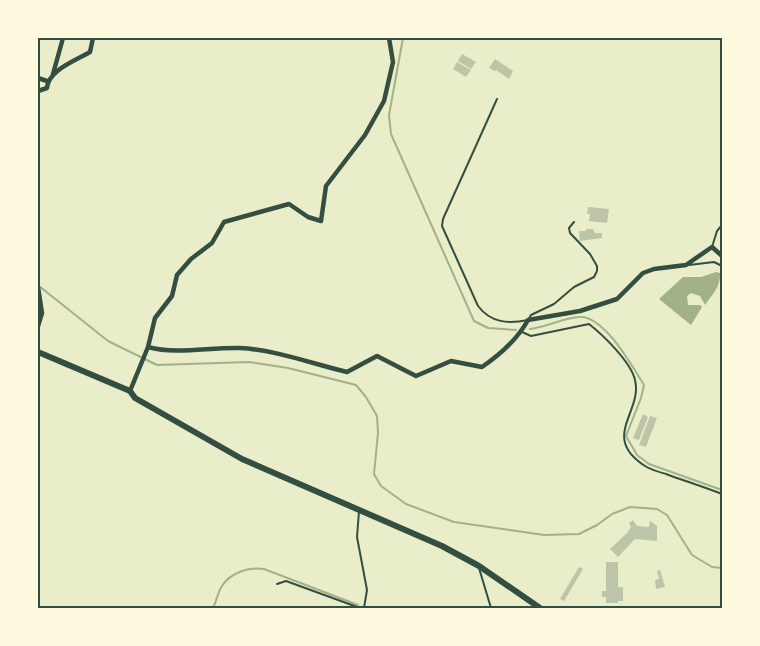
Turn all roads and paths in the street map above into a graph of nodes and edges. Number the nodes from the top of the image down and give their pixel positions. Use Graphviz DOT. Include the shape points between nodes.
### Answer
graph roads {
  1 [pos="63,38"];
  2 [pos="93,38"];
  3 [pos="389,38"];
  4 [pos="53,74"];
  5 [pos="38,78"];
  6 [pos="47,81"];
  7 [pos="38,91"];
  8 [pos="497,99"];
  9 [pos="574,222"];
  10 [pos="723,225"];
  11 [pos="712,247"];
  12 [pos="723,256"];
  13 [pos="686,265"];
  14 [pos="723,266"];
  15 [pos="38,288"];
  16 [pos="528,320"];
  17 [pos="38,326"];
  18 [pos="522,332"];
  19 [pos="148,347"];
  20 [pos="38,352"];
  21 [pos="130,391"];
  22 [pos="723,494"];
  23 [pos="359,512"];
  24 [pos="479,566"];
  25 [pos="277,584"];
  26 [pos="362,609"];
  27 [pos="491,609"];
  28 [pos="540,609"];
  1 -- 4 [label="street"];
  2 -- 4 [label="street" via="90,52"];
  3 -- 19 [label="street" via="393,62 384,101 365,135 326,186 321,221 289,204 224,222 212,243 177,275 172,296 154,318"];
  4 -- 6 [label="street"];
  5 -- 6 [label="street"];
  6 -- 7 [label="street" via="47,88"];
  8 -- 16 [label="lane" via="442,226 486,316 508,322"];
  9 -- 16 [label="lane" via="570,233 597,266 594,278 574,287"];
  10 -- 11 [label="lane"];
  11 -- 12 [label="street"];
  11 -- 13 [label="street"];
  13 -- 14 [label="lane" via="714,262"];
  13 -- 16 [label="street" via="643,273 617,299 580,311"];
  15 -- 17 [label="street" via="42,313"];
  16 -- 18 [label="street"];
  18 -- 19 [label="street" via="482,367 451,361 416,376 377,356 347,372 242,348 165,351"];
  18 -- 22 [label="lane" via="531,336 589,324 600,332 635,378 636,396 623,432 630,453 646,467"];
  19 -- 21 [label="street"];
  20 -- 21 [label="main road"];
  21 -- 23 [label="main road" via="135,398 242,459"];
  23 -- 24 [label="main road" via="442,546"];
  23 -- 26 [label="lane" via="357,537 367,590"];
  24 -- 27 [label="lane"];
  24 -- 28 [label="main road"];
  25 -- 26 [label="lane" via="286,581"];
}
